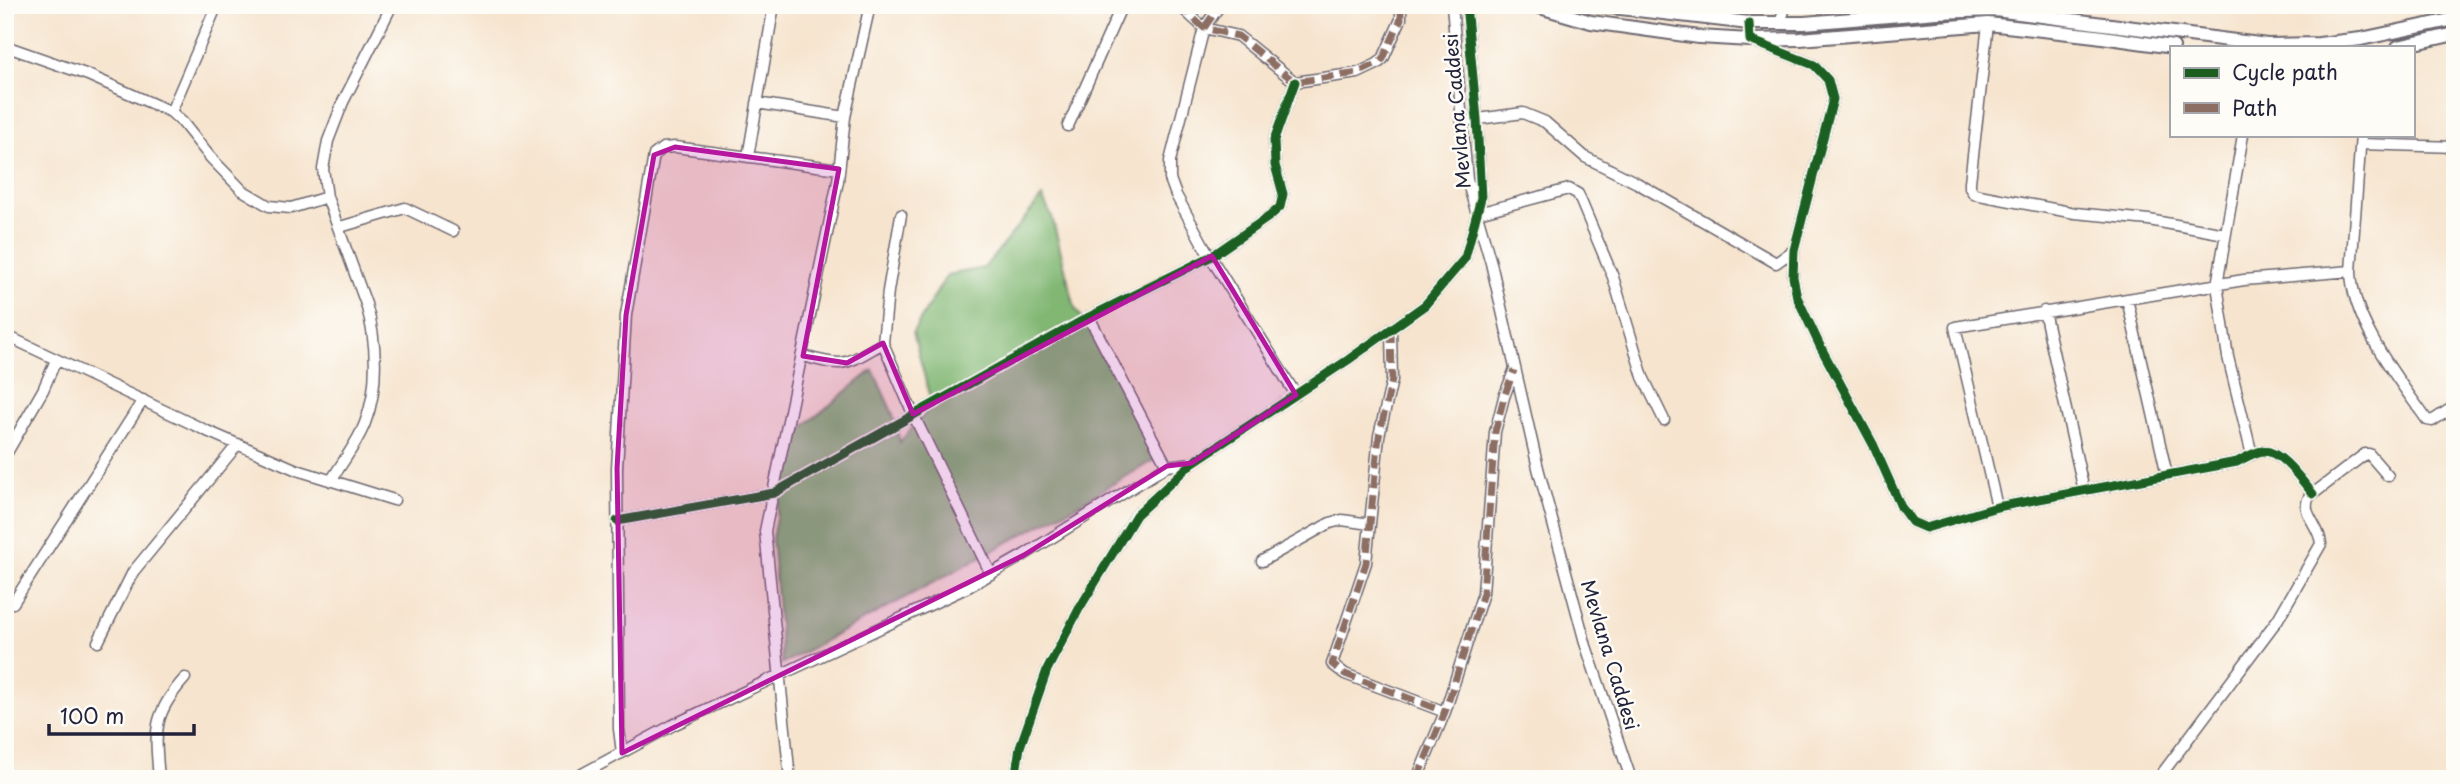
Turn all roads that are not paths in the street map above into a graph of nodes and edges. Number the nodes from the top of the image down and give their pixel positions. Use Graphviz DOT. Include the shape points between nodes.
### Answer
graph roads {
  1 [pos="217,5"];
  2 [pos="392,5"];
  3 [pos="774,5"];
  4 [pos="870,5"];
  5 [pos="1122,5"];
  6 [pos="1179,5"];
  7 [pos="1220,5"];
  8 [pos="1401,5"];
  9 [pos="1452,5"];
  10 [pos="1466,5"];
  11 [pos="1533,5"];
  12 [pos="1595,5"];
  13 [pos="1786,5"];
  14 [pos="2455,19"];
  15 [pos="1749,23"];
  16 [pos="1780,23"];
  17 [pos="1988,24"];
  18 [pos="1204,28"];
  19 [pos="2455,34"];
  20 [pos="1750,40"];
  21 [pos="5,46"];
  22 [pos="2402,46"];
  23 [pos="2170,47"];
  24 [pos="1295,82"];
  25 [pos="757,103"];
  26 [pos="171,112"];
  27 [pos="845,117"];
  28 [pos="1477,119"];
  29 [pos="1463,121"];
  30 [pos="1068,126"];
  31 [pos="2243,136"];
  32 [pos="2361,139"];
  33 [pos="2455,147"];
  34 [pos="748,157"];
  35 [pos="839,169"];
  36 [pos="327,197"];
  37 [pos="1478,213"];
  38 [pos="901,215"];
  39 [pos="340,227"];
  40 [pos="453,231"];
  41 [pos="2225,234"];
  42 [pos="1794,250"];
  43 [pos="1212,256"];
  44 [pos="2351,271"];
  45 [pos="2217,285"];
  46 [pos="2127,299"];
  47 [pos="2044,311"];
  48 [pos="1089,317"];
  49 [pos="1391,329"];
  50 [pos="5,335"];
  51 [pos="883,342"];
  52 [pos="803,356"];
  53 [pos="56,360"];
  54 [pos="1514,370"];
  55 [pos="1296,394"];
  56 [pos="143,400"];
  57 [pos="2455,406"];
  58 [pos="913,414"];
  59 [pos="1664,420"];
  60 [pos="238,444"];
  61 [pos="2252,455"];
  62 [pos="5,456"];
  63 [pos="1192,463"];
  64 [pos="1167,466"];
  65 [pos="2167,475"];
  66 [pos="2388,476"];
  67 [pos="331,481"];
  68 [pos="2084,491"];
  69 [pos="774,492"];
  70 [pos="2313,494"];
  71 [pos="394,500"];
  72 [pos="1997,507"];
  73 [pos="617,521"];
  74 [pos="1370,524"];
  75 [pos="1262,561"];
  76 [pos="991,574"];
  77 [pos="13,603"];
  78 [pos="97,642"];
  79 [pos="780,676"];
  80 [pos="185,678"];
  81 [pos="1446,712"];
  82 [pos="622,753"];
  83 [pos="159,779"];
  84 [pos="573,779"];
  85 [pos="790,779"];
  86 [pos="1015,779"];
  87 [pos="1417,779"];
  88 [pos="1631,779"];
  89 [pos="2158,779"];
  1 -- 26 [label="street"];
  2 -- 36 [label="street" via="328,141 323,169"];
  3 -- 25 [label="street"];
  4 -- 27 [label="street"];
  5 -- 30 [label="street"];
  6 -- 18 [label="street"];
  7 -- 18 [label="street"];
  8 -- 24 [label="street" via="1401,19 1377,64 1358,73"];
  9 -- 29 [label="street"];
  10 -- 28 [label="street, Mevlana Caddesi"];
  11 -- 20 [label="main road" via="1618,27"];
  12 -- 15 [label="main road"];
  13 -- 16 [label="street"];
  14 -- 16 [label="main road" via="2361,39 2280,45 1995,10"];
  15 -- 16 [label="main road"];
  15 -- 20 [label="street"];
  17 -- 20 [label="main road"];
  17 -- 23 [label="main road"];
  17 -- 41 [label="street" via="1970,182 1974,194"];
  18 -- 24 [label="street" via="1238,36"];
  18 -- 43 [label="street" via="1169,173 1176,195"];
  19 -- 22 [label="main road"];
  20 -- 42 [label="street" via="1814,65 1828,80 1833,99"];
  21 -- 26 [label="street" via="88,75"];
  24 -- 43 [label="street" via="1273,150 1282,187 1280,206"];
  25 -- 27 [label="street"];
  25 -- 34 [label="street"];
  26 -- 36 [label="street" via="242,190 269,206 291,208"];
  27 -- 35 [label="street"];
  28 -- 29 [label="street"];
  28 -- 37 [label="street, Mevlana Caddesi"];
  28 -- 42 [label="street" via="1523,113 1545,122 1585,158 1776,262"];
  29 -- 37 [label="street" via="1467,180"];
  31 -- 41 [label="street"];
  32 -- 33 [label="street"];
  32 -- 44 [label="street"];
  34 -- 35 [label="street"];
  34 -- 73 [label="street" via="675,147 654,155 626,315"];
  35 -- 52 [label="street"];
  36 -- 39 [label="street"];
  37 -- 49 [label="street" via="1465,258 1425,305"];
  37 -- 54 [label="street, Mevlana Caddesi"];
  37 -- 59 [label="street" via="1569,189 1578,194 1612,277 1643,377"];
  38 -- 51 [label="street"];
  39 -- 40 [label="street" via="405,208"];
  39 -- 67 [label="street" via="371,320 373,394 364,426"];
  41 -- 45 [label="street"];
  42 -- 72 [label="street" via="1797,297 1908,519 1926,528"];
  43 -- 48 [label="street"];
  43 -- 55 [label="street"];
  44 -- 45 [label="street"];
  44 -- 57 [label="street" via="2353,292 2369,330 2426,419 2432,421"];
  45 -- 46 [label="street"];
  45 -- 61 [label="street" via="2228,356"];
  46 -- 47 [label="street"];
  46 -- 65 [label="street"];
  47 -- 68 [label="street"];
  47 -- 72 [label="street" via="1955,327"];
  48 -- 58 [label="street"];
  48 -- 64 [label="street"];
  49 -- 55 [label="street"];
  49 -- 74 [label="street" via="1392,380 1379,436"];
  50 -- 53 [label="street"];
  51 -- 52 [label="street" via="847,363"];
  51 -- 58 [label="street"];
  52 -- 69 [label="street"];
  53 -- 56 [label="street"];
  53 -- 62 [label="street"];
  54 -- 81 [label="street" via="1495,432 1483,593"];
  54 -- 88 [label="street, Mevlana Caddesi" via="1586,646"];
  55 -- 63 [label="street"];
  56 -- 60 [label="street"];
  56 -- 77 [label="street"];
  58 -- 69 [label="street"];
  58 -- 76 [label="street"];
  60 -- 67 [label="street"];
  60 -- 78 [label="street" via="133,572"];
  61 -- 65 [label="street"];
  61 -- 70 [label="street" via="2266,451 2277,455"];
  63 -- 64 [label="street"];
  63 -- 86 [label="street" via="1136,515 1079,609 1046,670 1020,747"];
  64 -- 76 [label="street"];
  65 -- 68 [label="street"];
  66 -- 70 [label="street" via="2365,454"];
  67 -- 71 [label="street"];
  68 -- 72 [label="street"];
  69 -- 73 [label="street"];
  69 -- 79 [label="street" via="765,531"];
  70 -- 89 [label="street" via="2306,512 2318,528 2321,544 2278,619"];
  73 -- 82 [label="street"];
  74 -- 75 [label="street" via="1330,523"];
  74 -- 81 [label="street" via="1366,563 1332,664 1345,674"];
  76 -- 79 [label="street"];
  79 -- 82 [label="street"];
  79 -- 85 [label="street"];
  80 -- 83 [label="street" via="167,698 158,719"];
  81 -- 87 [label="street"];
  82 -- 84 [label="street"];
}
